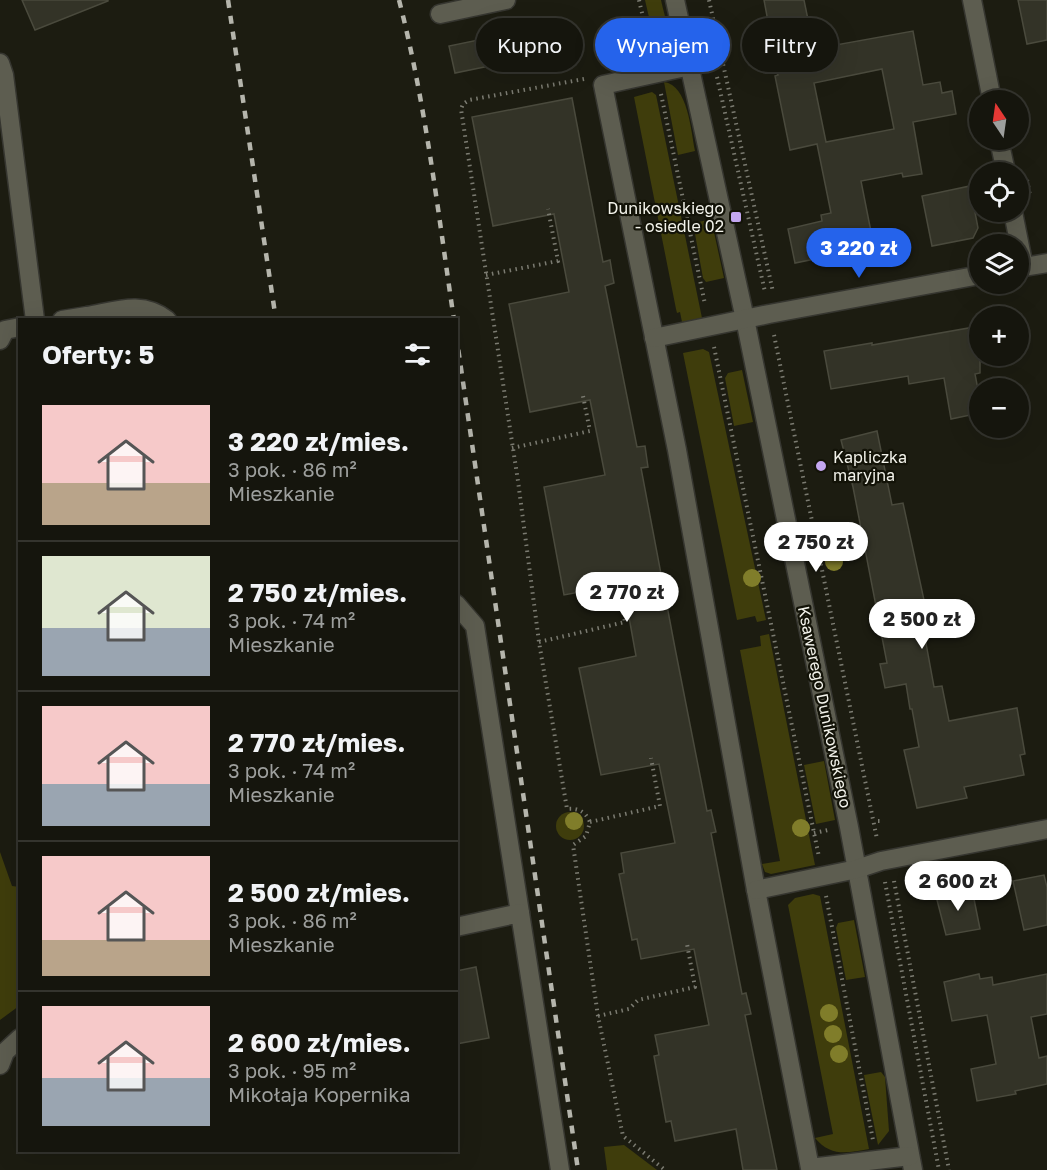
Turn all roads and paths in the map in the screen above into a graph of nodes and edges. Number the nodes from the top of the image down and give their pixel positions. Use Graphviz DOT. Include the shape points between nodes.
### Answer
graph roads {
  1 [pos="506,0"];
  2 [pos="639,0"];
  3 [pos="675,0"];
  4 [pos="709,0"];
  5 [pos="972,0"];
  6 [pos="440,14"];
  7 [pos="679,18"];
  8 [pos="0,63"];
  9 [pos="661,72"];
  10 [pos="691,72"];
  11 [pos="656,73"];
  12 [pos="586,75"];
  13 [pos="990,90"];
  14 [pos="1029,192"];
  15 [pos="1032,207"];
  16 [pos="548,209"];
  17 [pos="1047,263"];
  18 [pos="1029,266"];
  19 [pos="486,275"];
  20 [pos="969,277"];
  21 [pos="774,296"];
  22 [pos="35,318"];
  23 [pos="87,318"];
  24 [pos="165,318"];
  25 [pos="745,319"];
  26 [pos="710,328"];
  27 [pos="654,338"];
  28 [pos="583,396"];
  29 [pos="512,448"];
  30 [pos="616,577"];
  31 [pos="458,606"];
  32 [pos="538,642"];
  33 [pos="651,758"];
  34 [pos="590,822"];
  35 [pos="1047,829"];
  36 [pos="857,869"];
  37 [pos="822,877"];
  38 [pos="894,880"];
  39 [pos="756,891"];
  40 [pos="520,913"];
  41 [pos="458,927"];
  42 [pos="687,944"];
  43 [pos="598,1016"];
  44 [pos="18,1040"];
  45 [pos="0,1065"];
  46 [pos="876,1160"];
  47 [pos="912,1163"];
  48 [pos="560,1170"];
  49 [pos="665,1170"];
  50 [pos="948,1170"];
  1 -- 6 [label="street"];
  2 -- 11 [label="path"];
  3 -- 7 [label="street, Ksawerego Dunikowskiego"];
  4 -- 21 [label="path"];
  5 -- 13 [label="street"];
  8 -- 22 [label="street"];
  9 -- 11 [label="street"];
  10 -- 25 [label="street, Ksawerego Dunikowskiego"];
  11 -- 26 [label="path"];
  11 -- 27 [label="street" via="603,85"];
  12 -- 19 [label="path" via="463,104"];
  14 -- 15 [label="path"];
  16 -- 19 [label="path" via="558,261"];
  17 -- 18 [label="street"];
  19 -- 29 [label="path"];
  20 -- 25 [label="street"];
  23 -- 24 [label="street" via="140,307"];
  25 -- 26 [label="street"];
  25 -- 36 [label="street, Ksawerego Dunikowskiego"];
  26 -- 27 [label="street"];
  26 -- 37 [label="path"];
  27 -- 39 [label="street"];
  28 -- 29 [label="path" via="590,431"];
  29 -- 32 [label="path"];
  30 -- 32 [label="path" via="625,622"];
  31 -- 40 [label="street" via="475,626"];
  32 -- 34 [label="path" via="567,809 576,808"];
  33 -- 34 [label="path" via="660,806"];
  34 -- 43 [label="path" via="586,836 573,845"];
  35 -- 36 [label="street"];
  36 -- 37 [label="street"];
  36 -- 47 [label="street, Ksawerego Dunikowskiego"];
  37 -- 39 [label="street"];
  37 -- 46 [label="path"];
  38 -- 50 [label="path"];
  39 -- 46 [label="street" via="810,1168"];
  40 -- 41 [label="street"];
  40 -- 48 [label="street"];
  42 -- 43 [label="path" via="695,987 638,1000 629,1009"];
  43 -- 49 [label="path" via="622,1136"];
  44 -- 45 [label="street" via="5,1052"];
  46 -- 47 [label="street"];
}
